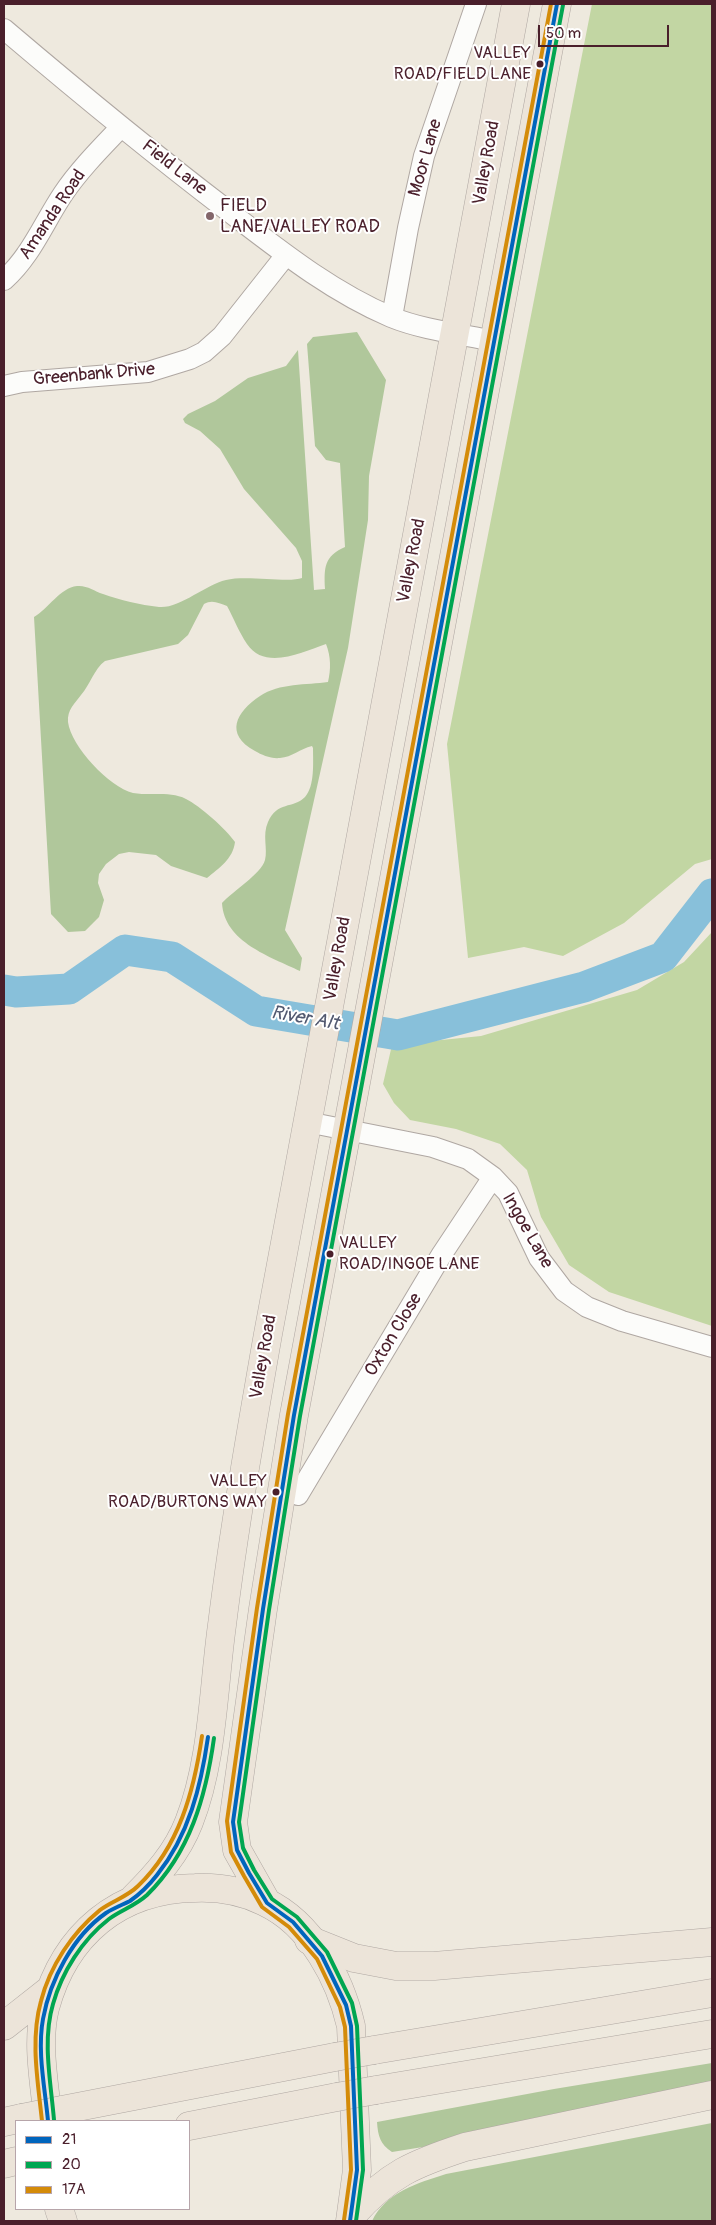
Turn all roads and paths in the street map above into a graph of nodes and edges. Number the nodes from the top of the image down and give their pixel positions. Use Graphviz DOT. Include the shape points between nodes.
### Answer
graph roads {
  1 [pos="476,4"];
  2 [pos="516,4"];
  3 [pos="557,4"];
  4 [pos="4,29"];
  5 [pos="121,127"];
  6 [pos="286,255"];
  7 [pos="4,280"];
  8 [pos="392,317"];
  9 [pos="454,333"];
  10 [pos="494,341"];
  11 [pos="4,386"];
  12 [pos="307,1122"];
  13 [pos="347,1129"];
  14 [pos="493,1177"];
  15 [pos="712,1347"];
  16 [pos="298,1495"];
  17 [pos="134,1898"];
  18 [pos="267,1903"];
  19 [pos="309,1940"];
  20 [pos="712,1942"];
  21 [pos="51,1989"];
  22 [pos="712,1993"];
  23 [pos="4,2026"];
  24 [pos="712,2034"];
  25 [pos="712,2095"];
  26 [pos="34,2118"];
  27 [pos="190,2126"];
  28 [pos="351,2218"];
  1 -- 8 [label="street, Moor Lane" via="424,156"];
  2 -- 9 [label="main road, Valley Road"];
  3 -- 10 [label="main road"];
  4 -- 5 [label="street, Field Lane"];
  5 -- 6 [label="street, Field Lane"];
  5 -- 7 [label="street, Amanda Road" via="71,182 31,250"];
  6 -- 8 [label="street, Field Lane" via="347,294"];
  6 -- 11 [label="street, Greenbank Drive" via="222,336 190,359 148,372"];
  8 -- 9 [label="street, Field Lane"];
  9 -- 10 [label="street, Field Lane"];
  9 -- 12 [label="main road, Valley Road"];
  10 -- 13 [label="main road"];
  12 -- 13 [label="street, Ingoe Lane"];
  12 -- 17 [label="main road, Valley Road" via="244,1477 199,1794 175,1850 157,1875"];
  13 -- 14 [label="street, Ingoe Lane" via="433,1147 468,1159"];
  13 -- 18 [label="main road" via="281,1490 233,1822 237,1850"];
  14 -- 15 [label="street, Ingoe Lane" via="508,1193 539,1258 564,1292 586,1307 622,1321"];
  14 -- 16 [label="street, Oxton Close" via="442,1254"];
  17 -- 18 [label="main road" via="172,1888 211,1888 241,1892"];
  17 -- 21 [label="main road" via="91,1927 69,1955"];
  18 -- 19 [label="main road" via="293,1922"];
  19 -- 20 [label="main road" via="354,1958 396,1966 434,1966"];
  19 -- 28 [label="main road" via="334,1977 351,2026 357,2170"];
  21 -- 23 [label="main road"];
  21 -- 26 [label="main road" via="42,2030"];
  22 -- 26 [label="main road, bridge" via="335,2057"];
  24 -- 27 [label="main road, bridge" via="376,2090"];
  25 -- 28 [label="main road" via="464,2147 428,2159 386,2182"];
}
